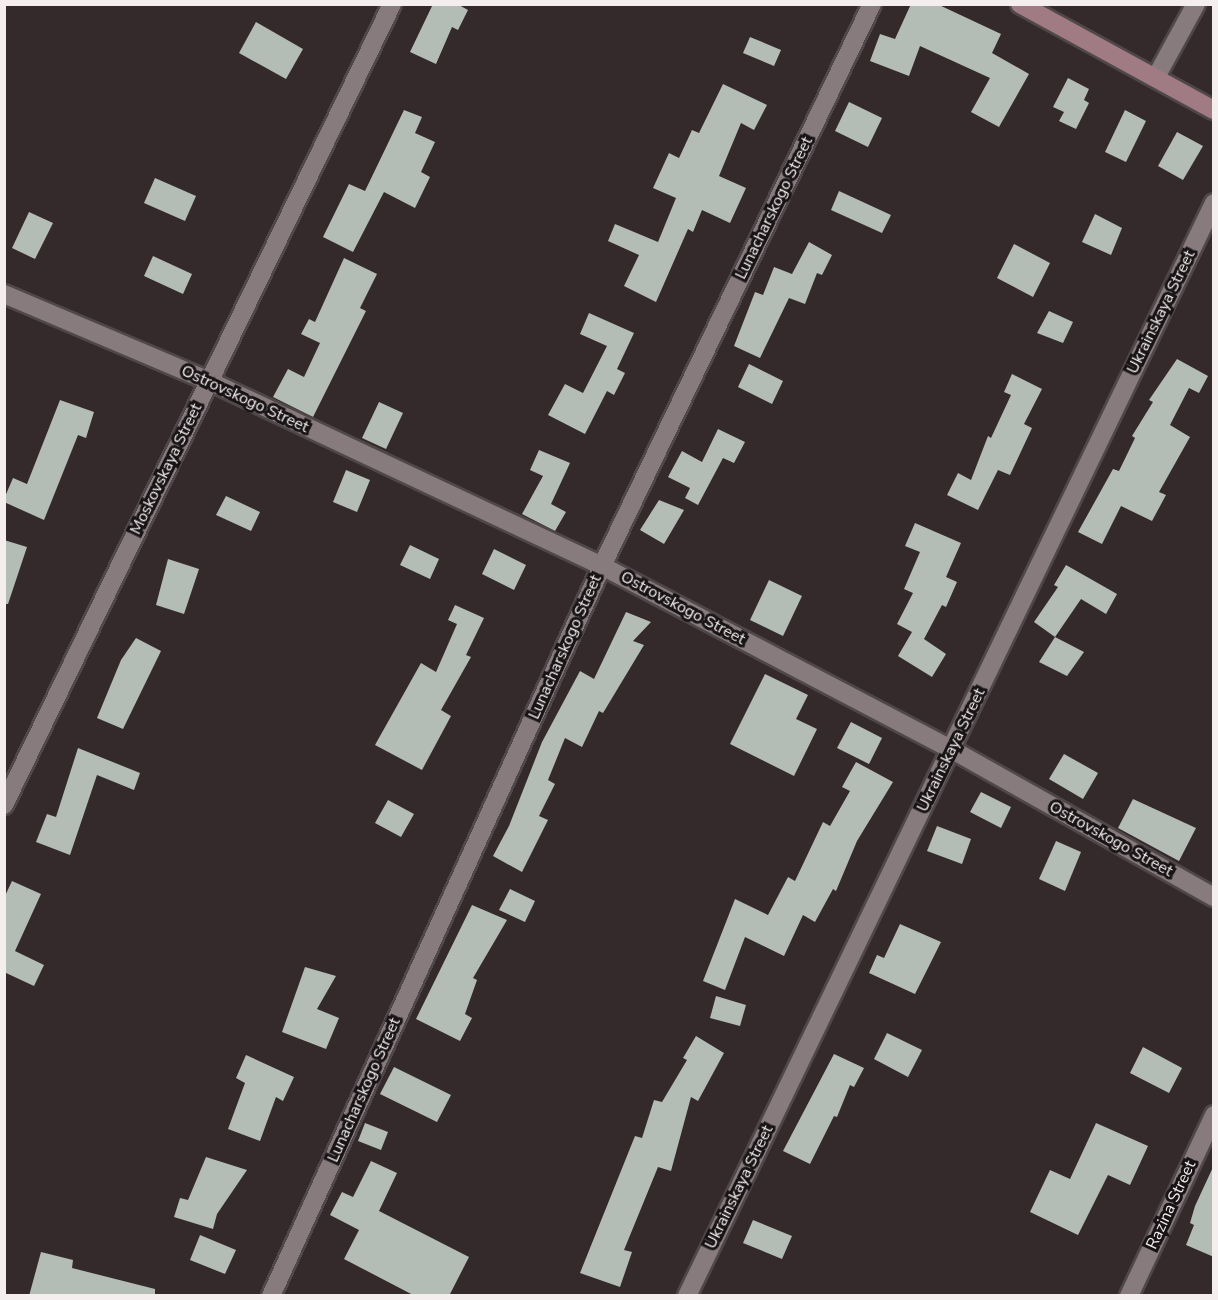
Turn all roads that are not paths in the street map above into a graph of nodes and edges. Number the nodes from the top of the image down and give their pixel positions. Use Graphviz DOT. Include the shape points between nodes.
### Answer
graph roads {
  1 [pos="392,4"];
  2 [pos="872,4"];
  3 [pos="1020,4"];
  4 [pos="1196,4"];
  5 [pos="1156,77"];
  6 [pos="1214,110"];
  7 [pos="1214,203"];
  8 [pos="4,294"];
  9 [pos="209,381"];
  10 [pos="602,566"];
  11 [pos="951,749"];
  12 [pos="4,805"];
  13 [pos="1214,897"];
  14 [pos="1214,1115"];
  15 [pos="271,1296"];
  16 [pos="687,1296"];
  17 [pos="1129,1296"];
  1 -- 9 [label="street, Moskovskaya Street"];
  2 -- 10 [label="street, Lunacharskogo Street"];
  3 -- 5 [label="street"];
  4 -- 5 [label="street"];
  5 -- 6 [label="street"];
  7 -- 11 [label="street, Ukrainskaya Street"];
  8 -- 9 [label="street, Ostrovskogo Street"];
  9 -- 10 [label="street, Ostrovskogo Street"];
  9 -- 12 [label="street, Moskovskaya Street"];
  10 -- 11 [label="street, Ostrovskogo Street"];
  10 -- 15 [label="street, Lunacharskogo Street"];
  11 -- 13 [label="street, Ostrovskogo Street"];
  11 -- 16 [label="street, Ukrainskaya Street"];
  14 -- 17 [label="street, Razina Street"];
}
